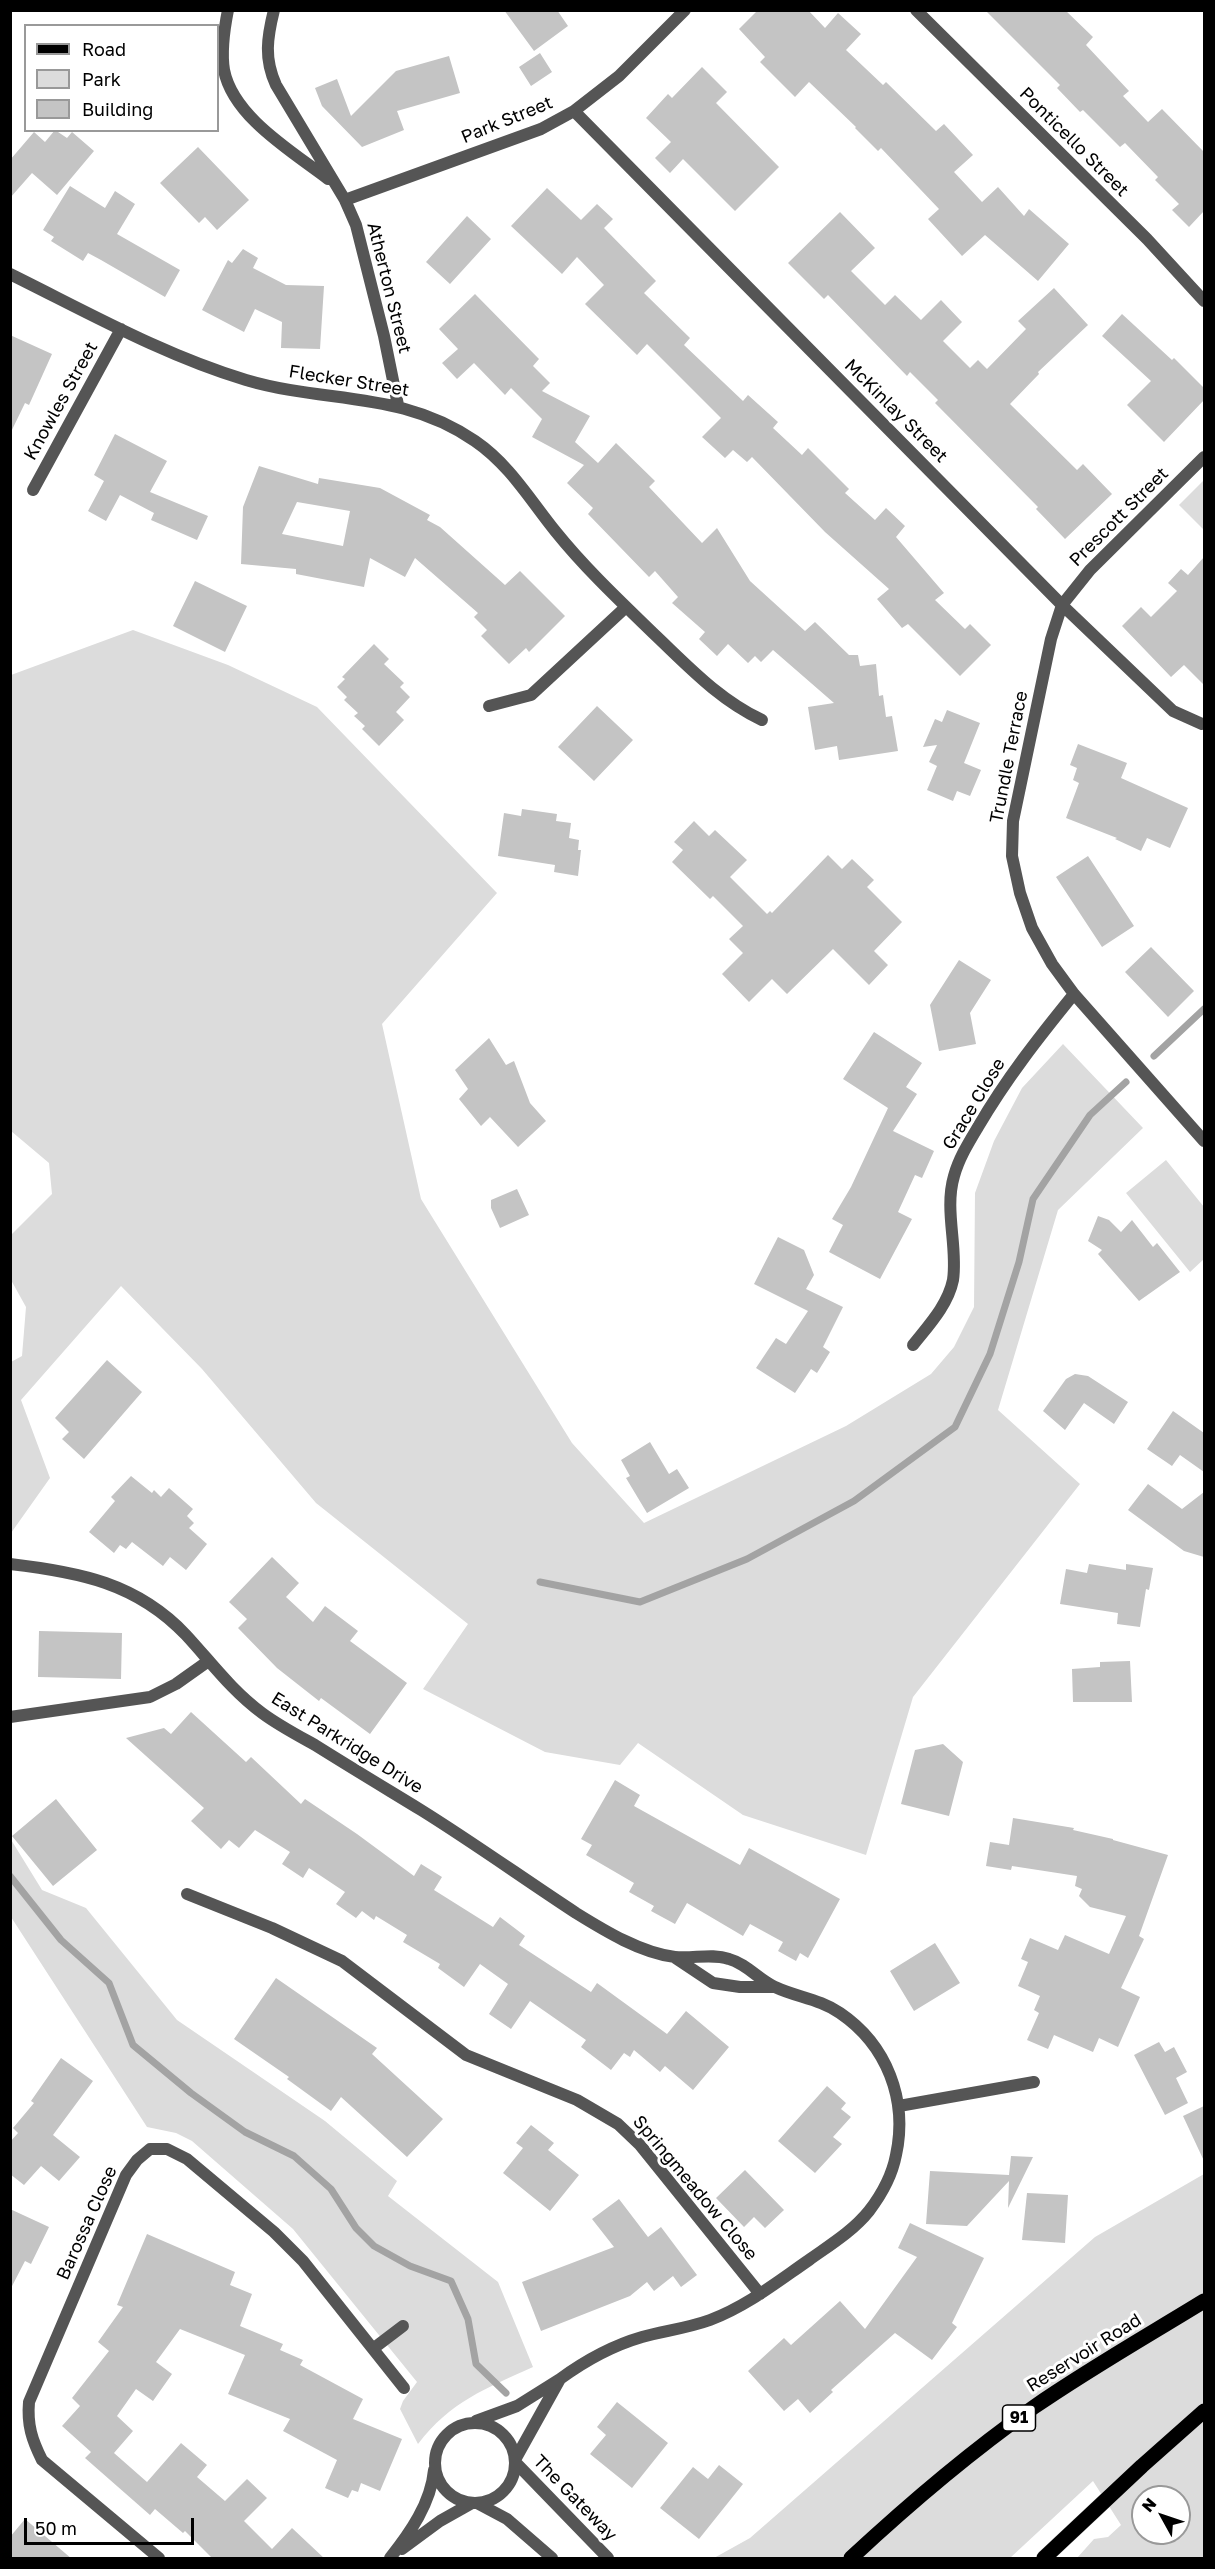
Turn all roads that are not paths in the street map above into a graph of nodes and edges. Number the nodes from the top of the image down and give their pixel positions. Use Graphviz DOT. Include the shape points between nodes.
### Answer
graph roads {
  1 [pos="228,10"];
  2 [pos="274,10"];
  3 [pos="685,10"];
  4 [pos="916,10"];
  5 [pos="574,111"];
  6 [pos="333,183"];
  7 [pos="345,200"];
  8 [pos="10,274"];
  9 [pos="1204,301"];
  10 [pos="121,329"];
  11 [pos="398,405"];
  12 [pos="1204,457"];
  13 [pos="33,490"];
  14 [pos="1062,605"];
  15 [pos="626,607"];
  16 [pos="489,706"];
  17 [pos="762,720"];
  18 [pos="1202,724"];
  19 [pos="1074,994"];
  20 [pos="1204,1141"];
  21 [pos="913,1346"];
  22 [pos="10,1564"];
  23 [pos="207,1662"];
  24 [pos="10,1717"];
  25 [pos="187,1894"];
  26 [pos="674,1957"];
  27 [pos="774,1987"];
  28 [pos="1034,2082"];
  29 [pos="899,2106"];
  30 [pos="760,2294"];
  31 [pos="1204,2301"];
  32 [pos="403,2326"];
  33 [pos="374,2348"];
  34 [pos="560,2379"];
  35 [pos="404,2388"];
  36 [pos="1204,2411"];
  37 [pos="475,2422"];
  38 [pos="516,2460"];
  39 [pos="435,2462"];
  40 [pos="475,2503"];
  41 [pos="390,2558"];
  42 [pos="159,2559"];
  43 [pos="552,2559"];
  44 [pos="609,2559"];
  45 [pos="851,2559"];
  46 [pos="1044,2559"];
  1 -- 6 [label="street, Atherton Street" via="224,71 236,100 258,125"];
  2 -- 6 [label="street, Atherton Street" via="266,53 269,69"];
  3 -- 5 [label="street, Park Street" via="627,68"];
  4 -- 9 [label="street, Ponticello Street" via="1147,239"];
  5 -- 7 [label="street, Park Street" via="541,129"];
  5 -- 14 [label="street, McKinlay Street"];
  6 -- 7 [label="street, Atherton Street"];
  7 -- 11 [label="street, Atherton Street" via="365,254"];
  8 -- 10 [label="street, Flecker Street"];
  10 -- 11 [label="street, Flecker Street" via="210,369 248,381"];
  10 -- 13 [label="street, Knowles Street"];
  11 -- 15 [label="street, Flecker Street" via="442,420 484,448 525,489 555,531"];
  12 -- 14 [label="street, Prescott Street" via="1089,570"];
  14 -- 18 [label="street, McKinlay Street" via="1173,711"];
  14 -- 19 [label="street, Trundle Terrace" via="1051,639 1016,810 1012,856 1032,928"];
  15 -- 16 [label="street" via="531,695"];
  15 -- 17 [label="street, Flecker Street" via="714,692"];
  19 -- 20 [label="street, Trundle Terrace"];
  19 -- 21 [label="street, Grace Close" via="1006,1081 963,1153 951,1192 953,1279 939,1312"];
  22 -- 23 [label="street, East Parkridge Drive" via="61,1570 131,1593 157,1608"];
  23 -- 24 [label="street" via="150,1697"];
  23 -- 26 [label="street, East Parkridge Drive" via="234,1691 264,1714 466,1838 578,1914 635,1945"];
  25 -- 30 [label="street, Springmeadow Close" via="342,1961 466,2055 577,2100 618,2124 640,2145"];
  26 -- 27 [label="street, East Parkridge Drive" via="713,1983"];
  26 -- 27 [label="street, East Parkridge Drive" via="731,1959"];
  27 -- 29 [label="street, East Parkridge Drive" via="815,2000 858,2027 887,2066"];
  28 -- 29 [label="street"];
  29 -- 30 [label="street, East Parkridge Drive" via="892,2170 867,2214 847,2233"];
  30 -- 34 [label="street, East Parkridge Drive" via="708,2320 617,2345"];
  31 -- 45 [label="main road, Reservoir Road / 91" via="1034,2407 927,2490"];
  32 -- 33 [label="street"];
  33 -- 35 [label="street, Barossa Close"];
  33 -- 42 [label="street, Barossa Close" via="274,2232 188,2159 167,2149 150,2149 137,2160 126,2175 29,2402 27,2422 42,2460"];
  34 -- 37 [label="street, East Parkridge Drive" via="517,2406"];
  34 -- 38 [label="street, East Parkridge Drive"];
  36 -- 46 [label="main road"];
  37 -- 38 [label="street" via="487,2423 507,2436"];
  37 -- 39 [label="street" via="452,2429 437,2449"];
  38 -- 40 [label="street" via="509,2486 489,2501"];
  38 -- 44 [label="street, The Gateway"];
  39 -- 40 [label="street" via="441,2485 460,2500"];
  39 -- 41 [label="street" via="433,2486 417,2520"];
  40 -- 41 [label="street" via="440,2521"];
  40 -- 43 [label="street" via="507,2519"];
}
